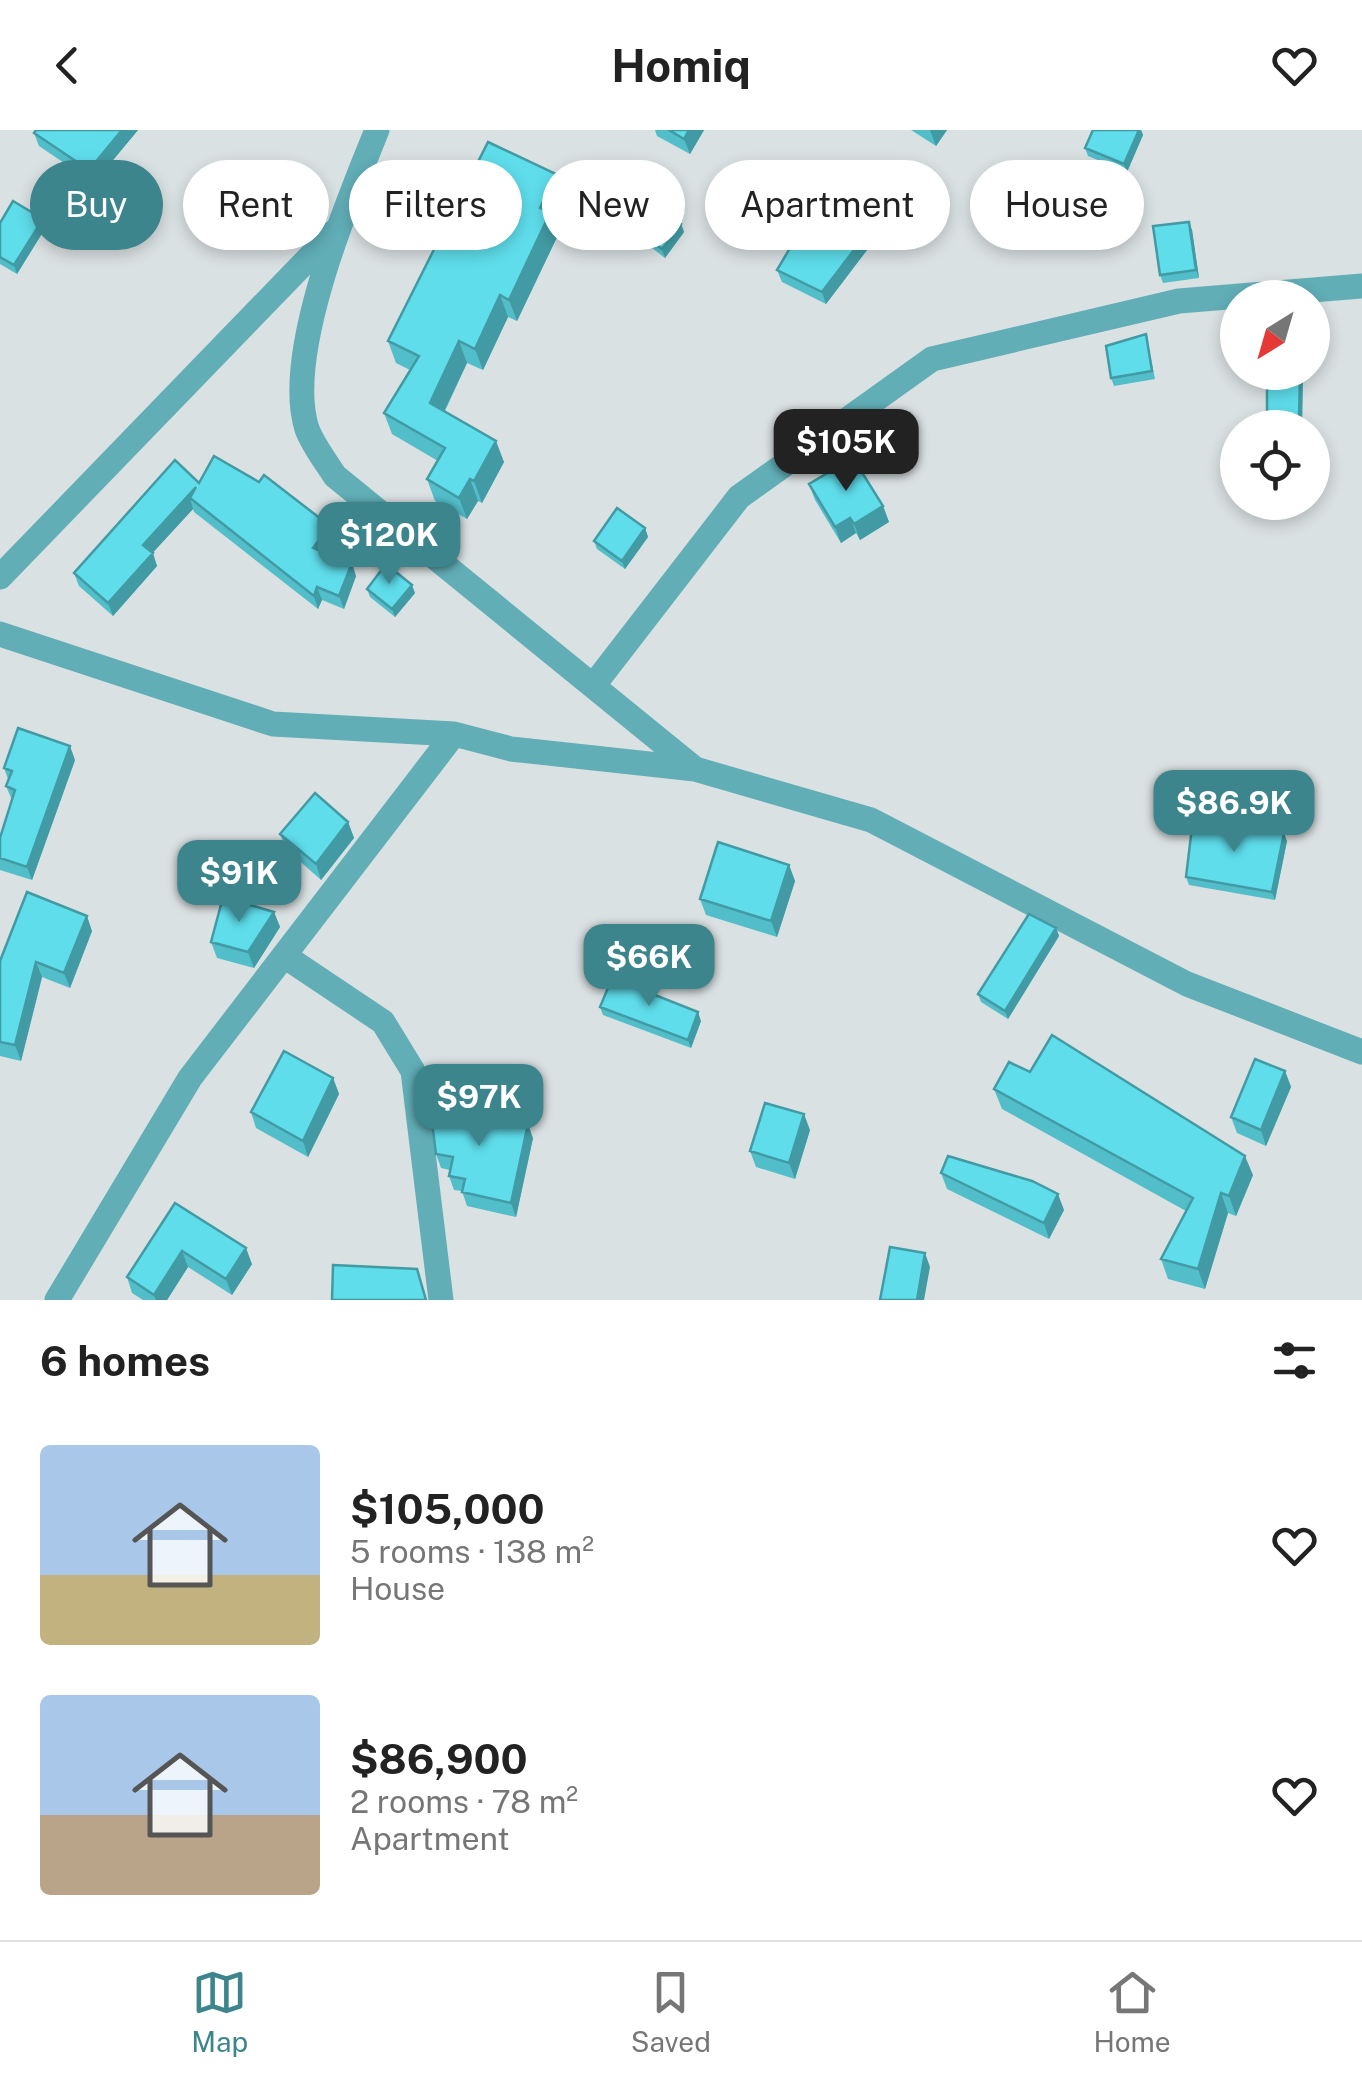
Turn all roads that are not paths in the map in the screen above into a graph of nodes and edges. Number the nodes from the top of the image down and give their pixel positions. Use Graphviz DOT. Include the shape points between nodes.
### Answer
graph roads {
  1 [pos="377,130"];
  2 [pos="335,231"];
  3 [pos="1362,286"];
  4 [pos="0,577"];
  5 [pos="0,634"];
  6 [pos="593,686"];
  7 [pos="454,734"];
  8 [pos="695,769"];
  9 [pos="286,957"];
  10 [pos="1362,1052"];
  11 [pos="57,1300"];
  12 [pos="441,1300"];
  1 -- 2 [label="street"];
  2 -- 4 [label="street"];
  2 -- 6 [label="street" via="300,380 307,430 335,476"];
  3 -- 6 [label="street" via="1179,301 932,359 739,498"];
  5 -- 7 [label="street" via="273,724"];
  6 -- 8 [label="street"];
  7 -- 8 [label="street" via="511,749"];
  7 -- 9 [label="street"];
  8 -- 10 [label="street" via="870,820 1187,984"];
  9 -- 11 [label="street" via="190,1078"];
  9 -- 12 [label="street" via="383,1022 413,1071"];
}
